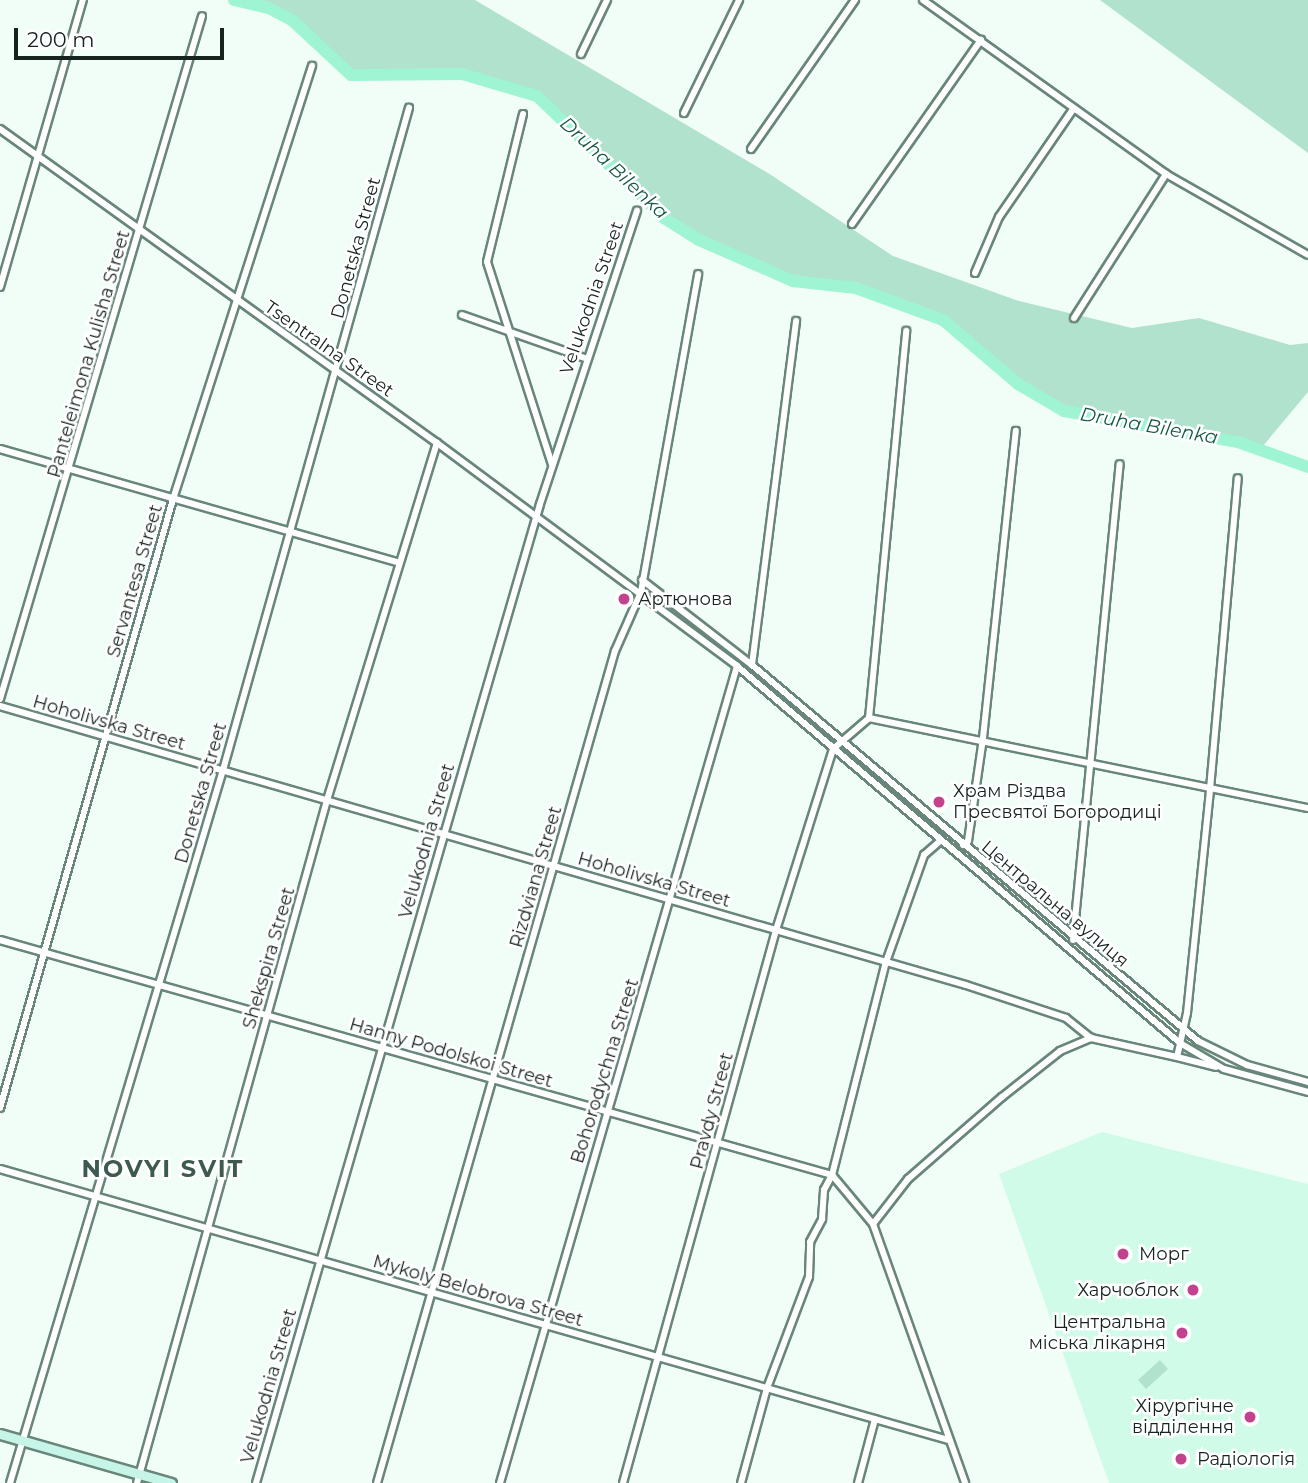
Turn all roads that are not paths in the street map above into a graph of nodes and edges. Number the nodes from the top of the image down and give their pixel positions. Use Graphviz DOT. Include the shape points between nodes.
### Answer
graph roads {
  1 [pos="83,0"];
  2 [pos="607,0"];
  3 [pos="739,0"];
  4 [pos="855,0"];
  5 [pos="923,0"];
  6 [pos="202,16"];
  7 [pos="981,40"];
  8 [pos="581,54"];
  9 [pos="312,66"];
  10 [pos="409,108"];
  11 [pos="1074,108"];
  12 [pos="684,113"];
  13 [pos="523,114"];
  14 [pos="0,129"];
  15 [pos="751,149"];
  16 [pos="39,158"];
  17 [pos="1166,174"];
  18 [pos="637,211"];
  19 [pos="852,224"];
  20 [pos="140,231"];
  21 [pos="1308,255"];
  22 [pos="975,273"];
  23 [pos="698,274"];
  24 [pos="0,287"];
  25 [pos="236,301"];
  26 [pos="462,315"];
  27 [pos="1074,318"];
  28 [pos="796,321"];
  29 [pos="906,331"];
  30 [pos="512,336"];
  31 [pos="586,358"];
  32 [pos="337,371"];
  33 [pos="1016,431"];
  34 [pos="437,443"];
  35 [pos="0,449"];
  36 [pos="1120,464"];
  37 [pos="552,466"];
  38 [pos="70,468"];
  39 [pos="1238,478"];
  40 [pos="173,499"];
  41 [pos="538,517"];
  42 [pos="288,531"];
  43 [pos="397,562"];
  44 [pos="642,580"];
  45 [pos="641,592"];
  46 [pos="752,665"];
  47 [pos="737,666"];
  48 [pos="0,699"];
  49 [pos="0,706"];
  50 [pos="869,718"];
  51 [pos="106,737"];
  52 [pos="983,738"];
  53 [pos="844,742"];
  54 [pos="833,749"];
  55 [pos="1093,762"];
  56 [pos="223,770"];
  57 [pos="1210,789"];
  58 [pos="327,800"];
  59 [pos="1308,808"];
  60 [pos="444,834"];
  61 [pos="940,841"];
  62 [pos="963,845"];
  63 [pos="554,866"];
  64 [pos="671,900"];
  65 [pos="776,930"];
  66 [pos="0,940"];
  67 [pos="1073,940"];
  68 [pos="44,953"];
  69 [pos="886,961"];
  70 [pos="159,985"];
  71 [pos="267,1016"];
  72 [pos="1182,1027"];
  73 [pos="1091,1038"];
  74 [pos="1180,1044"];
  75 [pos="382,1048"];
  76 [pos="1177,1057"];
  77 [pos="1224,1069"];
  78 [pos="493,1079"];
  79 [pos="1308,1082"];
  80 [pos="1308,1092"];
  81 [pos="0,1108"];
  82 [pos="606,1111"];
  83 [pos="718,1143"];
  84 [pos="0,1169"];
  85 [pos="832,1175"];
  86 [pos="96,1196"];
  87 [pos="873,1224"];
  88 [pos="208,1228"];
  89 [pos="320,1260"];
  90 [pos="432,1292"];
  91 [pos="545,1325"];
  92 [pos="657,1357"];
  93 [pos="767,1388"];
  94 [pos="875,1419"];
  95 [pos="0,1434"];
  96 [pos="948,1440"];
  97 [pos="22,1441"];
  98 [pos="138,1478"];
  99 [pos="10,1483"];
  100 [pos="171,1483"];
  101 [pos="256,1483"];
  102 [pos="377,1483"];
  103 [pos="500,1483"];
  104 [pos="623,1483"];
  105 [pos="741,1483"];
  106 [pos="858,1483"];
  107 [pos="965,1483"];
  1 -- 16 [label="street"];
  2 -- 8 [label="street"];
  3 -- 12 [label="street"];
  4 -- 15 [label="street"];
  5 -- 7 [label="street"];
  6 -- 20 [label="street, Panteleimona Kulisha Street"];
  7 -- 11 [label="street"];
  7 -- 19 [label="street"];
  9 -- 25 [label="street, Servantesa Street"];
  10 -- 32 [label="street, Donetska Street"];
  11 -- 17 [label="street"];
  11 -- 22 [label="street" via="999,217"];
  13 -- 30 [label="street" via="487,262"];
  14 -- 16 [label="street, Tsentralna Street"];
  16 -- 20 [label="street, Tsentralna Street"];
  16 -- 24 [label="street"];
  17 -- 21 [label="street"];
  17 -- 27 [label="street"];
  18 -- 31 [label="street, Velukodnia Street"];
  20 -- 25 [label="street, Tsentralna Street"];
  20 -- 38 [label="street, Panteleimona Kulisha Street"];
  23 -- 44 [label="street, Rizdviana Street"];
  25 -- 32 [label="street, Tsentralna Street"];
  25 -- 40 [label="street, Servantesa Street"];
  26 -- 30 [label="street"];
  28 -- 46 [label="street"];
  29 -- 50 [label="street"];
  30 -- 31 [label="street"];
  30 -- 37 [label="street"];
  31 -- 37 [label="street, Velukodnia Street"];
  32 -- 34 [label="street, Tsentralna Street"];
  32 -- 42 [label="street, Donetska Street"];
  33 -- 52 [label="street"];
  34 -- 41 [label="street, Tsentralna Street"];
  34 -- 43 [label="street, Shekspira Street"];
  35 -- 38 [label="street"];
  36 -- 55 [label="street"];
  37 -- 41 [label="street, Velukodnia Street"];
  38 -- 40 [label="street"];
  38 -- 48 [label="street, Panteleimona Kulisha Street"];
  39 -- 57 [label="street"];
  40 -- 42 [label="street"];
  40 -- 51 [label="street, Servantesa Street"];
  41 -- 45 [label="street, Tsentralna Street"];
  41 -- 60 [label="street, Velukodnia Street"];
  42 -- 43 [label="street"];
  42 -- 56 [label="street, Donetska Street"];
  43 -- 58 [label="street, Shekspira Street"];
  44 -- 45 [label="street, Rizdviana Street"];
  44 -- 46 [label="street, Центральна вулиця"];
  45 -- 47 [label="street, Центральна вулиця"];
  45 -- 63 [label="street, Rizdviana Street" via="615,650"];
  46 -- 53 [label="street, Центральна вулиця"];
  47 -- 54 [label="street, Центральна вулиця"];
  47 -- 64 [label="street, Bohorodychna Street"];
  49 -- 51 [label="street, Hoholivska Street"];
  50 -- 52 [label="street"];
  50 -- 53 [label="street"];
  51 -- 56 [label="street, Hoholivska Street"];
  51 -- 68 [label="street, Servantesa Street"];
  52 -- 55 [label="street"];
  52 -- 62 [label="street" via="968,841"];
  53 -- 54 [label="street"];
  53 -- 62 [label="street, Центральна вулиця"];
  54 -- 61 [label="street, Центральна вулиця"];
  54 -- 65 [label="street, Pravdy Street"];
  55 -- 57 [label="street"];
  55 -- 67 [label="street"];
  56 -- 58 [label="street, Hoholivska Street"];
  56 -- 70 [label="street, Donetska Street"];
  57 -- 59 [label="street"];
  57 -- 72 [label="street"];
  58 -- 60 [label="street, Hoholivska Street"];
  58 -- 71 [label="street, Shekspira Street"];
  60 -- 63 [label="street, Hoholivska Street"];
  60 -- 75 [label="street, Velukodnia Street"];
  61 -- 69 [label="street" via="924,855"];
  61 -- 74 [label="street, Центральна вулиця"];
  62 -- 67 [label="street, Центральна вулиця"];
  63 -- 64 [label="street, Hoholivska Street"];
  63 -- 78 [label="street, Rizdviana Street"];
  64 -- 65 [label="street, Hoholivska Street"];
  64 -- 82 [label="street, Bohorodychna Street"];
  65 -- 69 [label="street, Hoholivska Street"];
  65 -- 83 [label="street, Pravdy Street"];
  66 -- 68 [label="street, Hanny Podolskoi Street"];
  67 -- 72 [label="street, Центральна вулиця"];
  68 -- 70 [label="street, Hanny Podolskoi Street"];
  68 -- 81 [label="street, Servantesa Street"];
  69 -- 73 [label="street, Hoholivska Street" via="1066,1018"];
  69 -- 85 [label="street"];
  70 -- 71 [label="street, Hanny Podolskoi Street"];
  70 -- 86 [label="street, Donetska Street"];
  71 -- 75 [label="street, Hanny Podolskoi Street"];
  71 -- 88 [label="street, Shekspira Street"];
  72 -- 74 [label="street"];
  72 -- 79 [label="street, Центральна вулиця" via="1198,1041 1247,1065"];
  73 -- 76 [label="street"];
  73 -- 87 [label="street" via="1060,1051 1002,1097 908,1179"];
  74 -- 76 [label="street"];
  74 -- 77 [label="street"];
  75 -- 78 [label="street, Hanny Podolskoi Street"];
  75 -- 89 [label="street, Velukodnia Street"];
  76 -- 77 [label="street"];
  77 -- 80 [label="street"];
  78 -- 82 [label="street, Hanny Podolskoi Street"];
  78 -- 90 [label="street, Rizdviana Street"];
  82 -- 83 [label="street, Hanny Podolskoi Street"];
  82 -- 91 [label="street, Bohorodychna Street"];
  83 -- 85 [label="street, Hanny Podolskoi Street"];
  83 -- 92 [label="street, Pravdy Street"];
  84 -- 86 [label="street, Mykoly Belobrova Street"];
  85 -- 87 [label="street"];
  85 -- 93 [label="street" via="824,1190 822,1219 810,1242 809,1277"];
  86 -- 88 [label="street, Mykoly Belobrova Street"];
  86 -- 97 [label="street, Donetska Street"];
  87 -- 96 [label="street"];
  88 -- 89 [label="street, Mykoly Belobrova Street"];
  88 -- 98 [label="street, Shekspira Street"];
  89 -- 90 [label="street, Mykoly Belobrova Street"];
  89 -- 101 [label="street, Velukodnia Street"];
  90 -- 91 [label="street, Mykoly Belobrova Street"];
  90 -- 102 [label="street, Rizdviana Street"];
  91 -- 92 [label="street, Mykoly Belobrova Street"];
  91 -- 103 [label="street, Bohorodychna Street"];
  92 -- 93 [label="street, Mykoly Belobrova Street"];
  92 -- 104 [label="street, Pravdy Street"];
  93 -- 94 [label="street, Mykoly Belobrova Street"];
  93 -- 105 [label="street"];
  94 -- 96 [label="street, Mykoly Belobrova Street"];
  94 -- 106 [label="street"];
  95 -- 97 [label="street"];
  96 -- 107 [label="street"];
  97 -- 98 [label="street"];
  97 -- 99 [label="street, Donetska Street"];
  98 -- 100 [label="street"];
}
